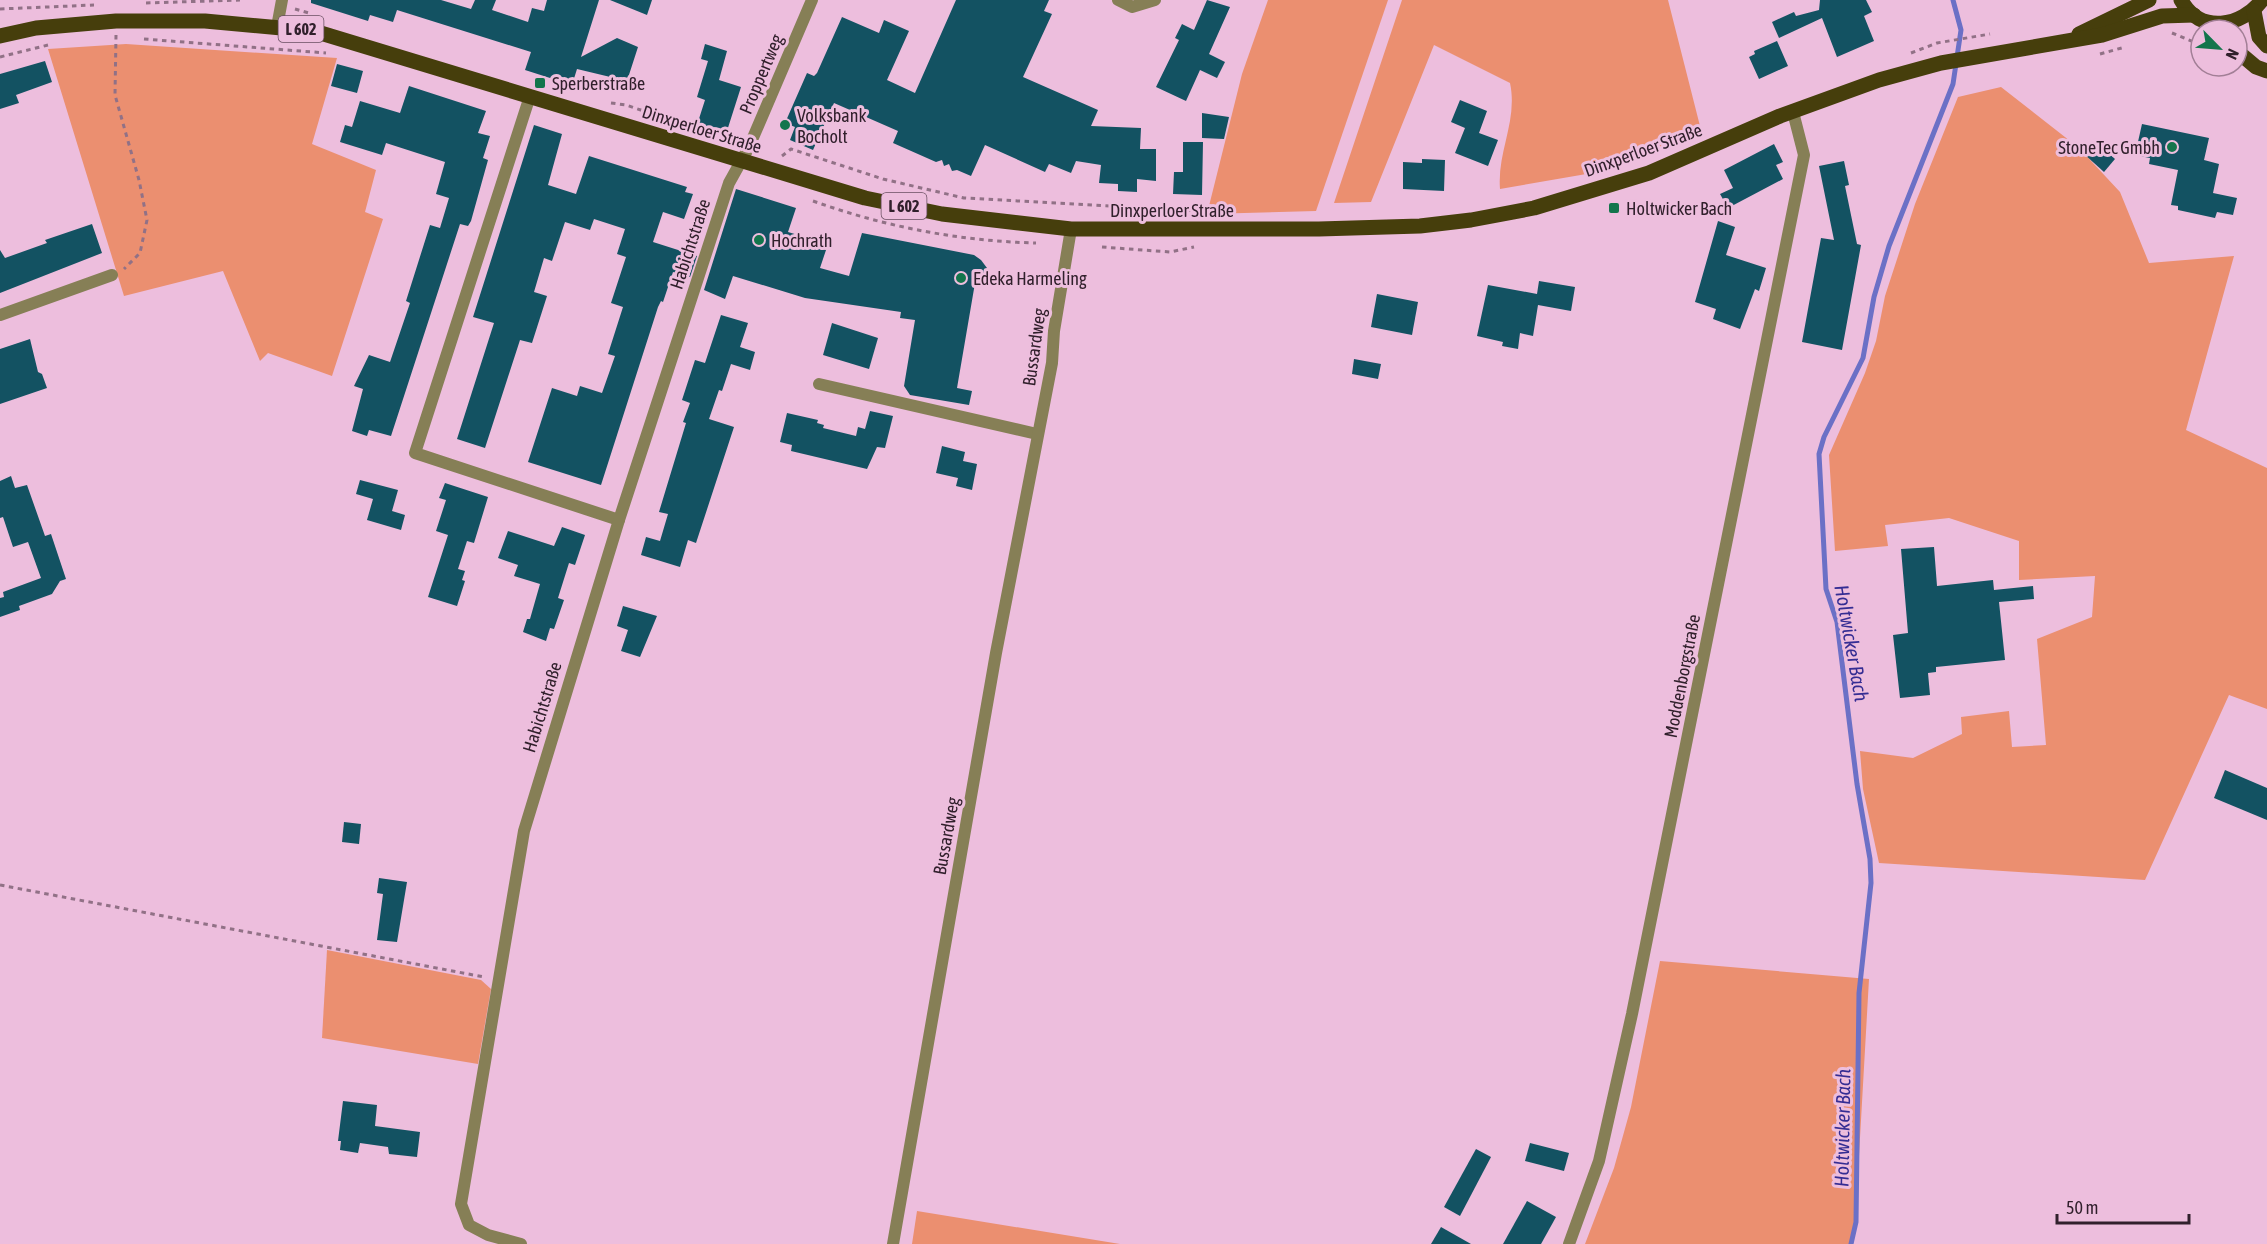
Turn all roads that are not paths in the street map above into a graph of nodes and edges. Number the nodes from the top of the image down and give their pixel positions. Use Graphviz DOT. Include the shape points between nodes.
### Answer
graph roads {
  1 [pos="282,0"];
  2 [pos="812,0"];
  3 [pos="1118,0"];
  4 [pos="1155,0"];
  5 [pos="2150,0"];
  6 [pos="2181,0"];
  7 [pos="2258,5"];
  8 [pos="2194,15"];
  9 [pos="2199,18"];
  10 [pos="2242,18"];
  11 [pos="277,27"];
  12 [pos="0,36"];
  13 [pos="2066,40"];
  14 [pos="2267,46"];
  15 [pos="2249,61"];
  16 [pos="2267,71"];
  17 [pos="530,96"];
  18 [pos="1793,112"];
  19 [pos="741,161"];
  20 [pos="1071,229"];
  21 [pos="112,275"];
  22 [pos="0,315"];
  23 [pos="819,384"];
  24 [pos="1037,434"];
  25 [pos="619,520"];
  26 [pos="521,1244"];
  27 [pos="893,1244"];
  28 [pos="1569,1244"];
  1 -- 11 [label="street"];
  2 -- 19 [label="street, Proppertweg"];
  3 -- 4 [label="street" via="1132,7"];
  5 -- 13 [label="main road, Dinxperloer Straße / L 602"];
  6 -- 8 [label="main road"];
  7 -- 10 [label="main road"];
  7 -- 14 [label="main road" via="2259,37"];
  8 -- 9 [label="main road"];
  8 -- 13 [label="main road, Dinxperloer Straße" via="2162,15 2102,35"];
  11 -- 12 [label="main road, Dinxperloer Straße / L 602" via="205,21 116,21 36,28"];
  11 -- 17 [label="main road, Dinxperloer Straße / L 602" via="314,31"];
  13 -- 18 [label="main road, Dinxperloer Straße / L 602" via="1941,63 1879,80"];
  15 -- 16 [label="main road"];
  17 -- 19 [label="main road, Dinxperloer Straße / L 602"];
  17 -- 25 [label="street" via="415,453"];
  18 -- 20 [label="main road, Dinxperloer Straße / L 602" via="1649,173 1534,208 1471,220 1319,230"];
  18 -- 28 [label="street, Moddenborgstraße" via="1804,156 1802,167 1632,1014 1599,1161"];
  19 -- 20 [label="main road, Dinxperloer Straße / L 602" via="865,198 942,214"];
  19 -- 25 [label="street, Habichtstraße" via="729,183"];
  20 -- 24 [label="street, Bussardweg" via="1052,363"];
  21 -- 22 [label="street"];
  23 -- 24 [label="street"];
  24 -- 27 [label="street, Bussardweg"];
  25 -- 26 [label="street, Habichtstraße" via="524,831 461,1204 469,1225"];
}
